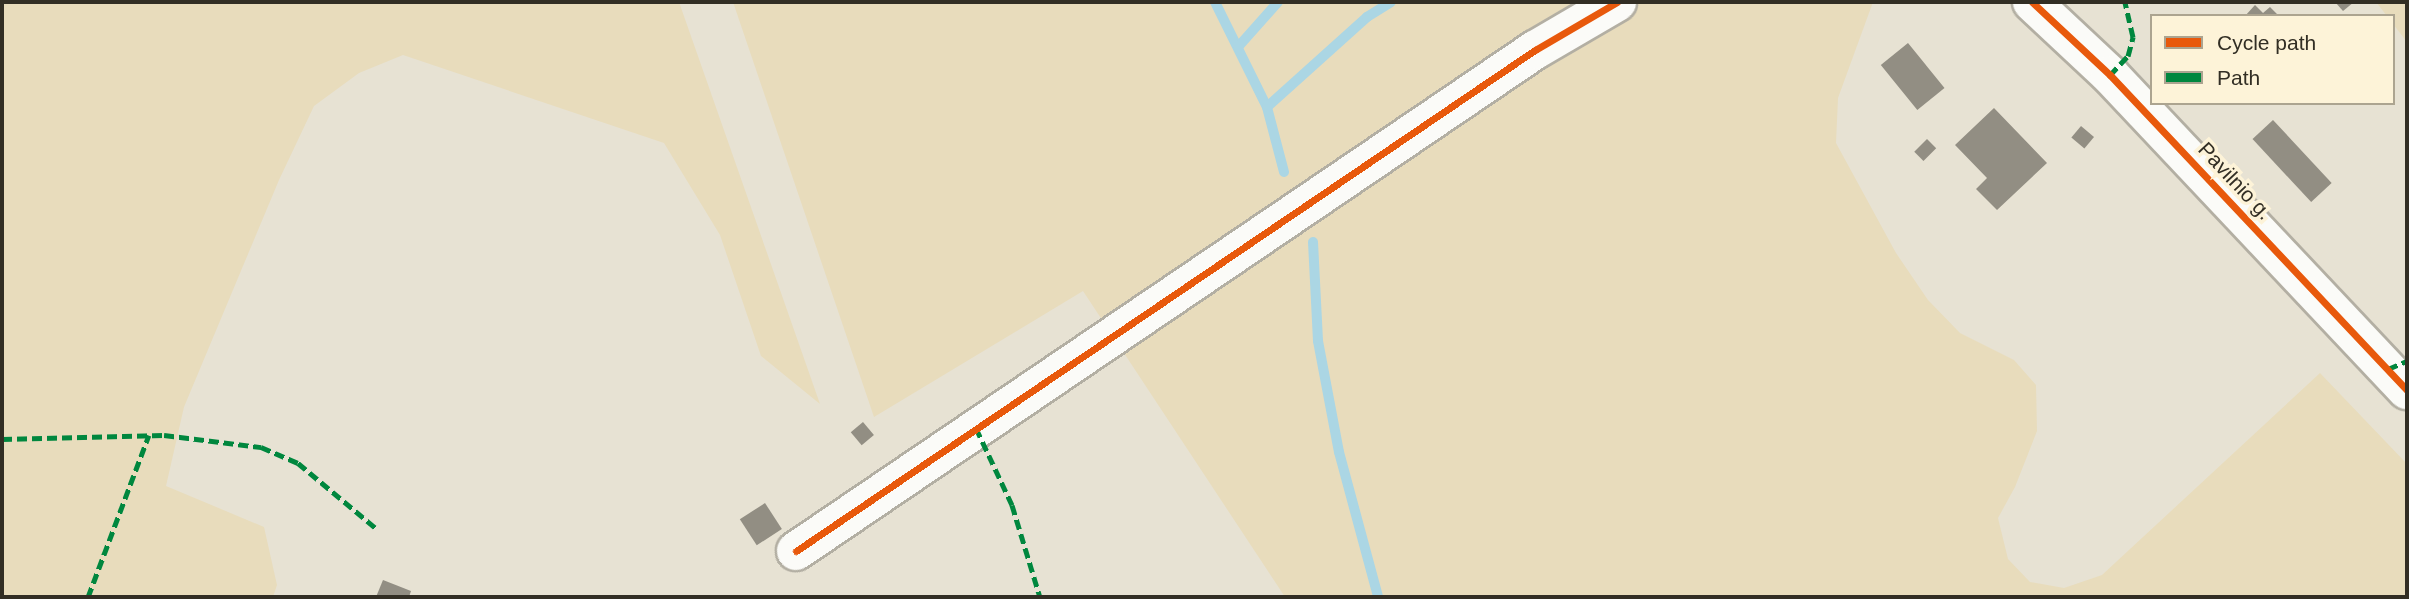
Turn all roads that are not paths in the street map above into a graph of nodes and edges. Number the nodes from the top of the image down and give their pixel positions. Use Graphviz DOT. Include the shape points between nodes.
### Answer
graph roads {
  1 [pos="1618,2"];
  2 [pos="2032,2"];
  3 [pos="2407,390"];
  4 [pos="796,551"];
  1 -- 4 [label="street" via="1535,50"];
  2 -- 3 [label="street, Pavilnio g." via="2152,118"];
}
